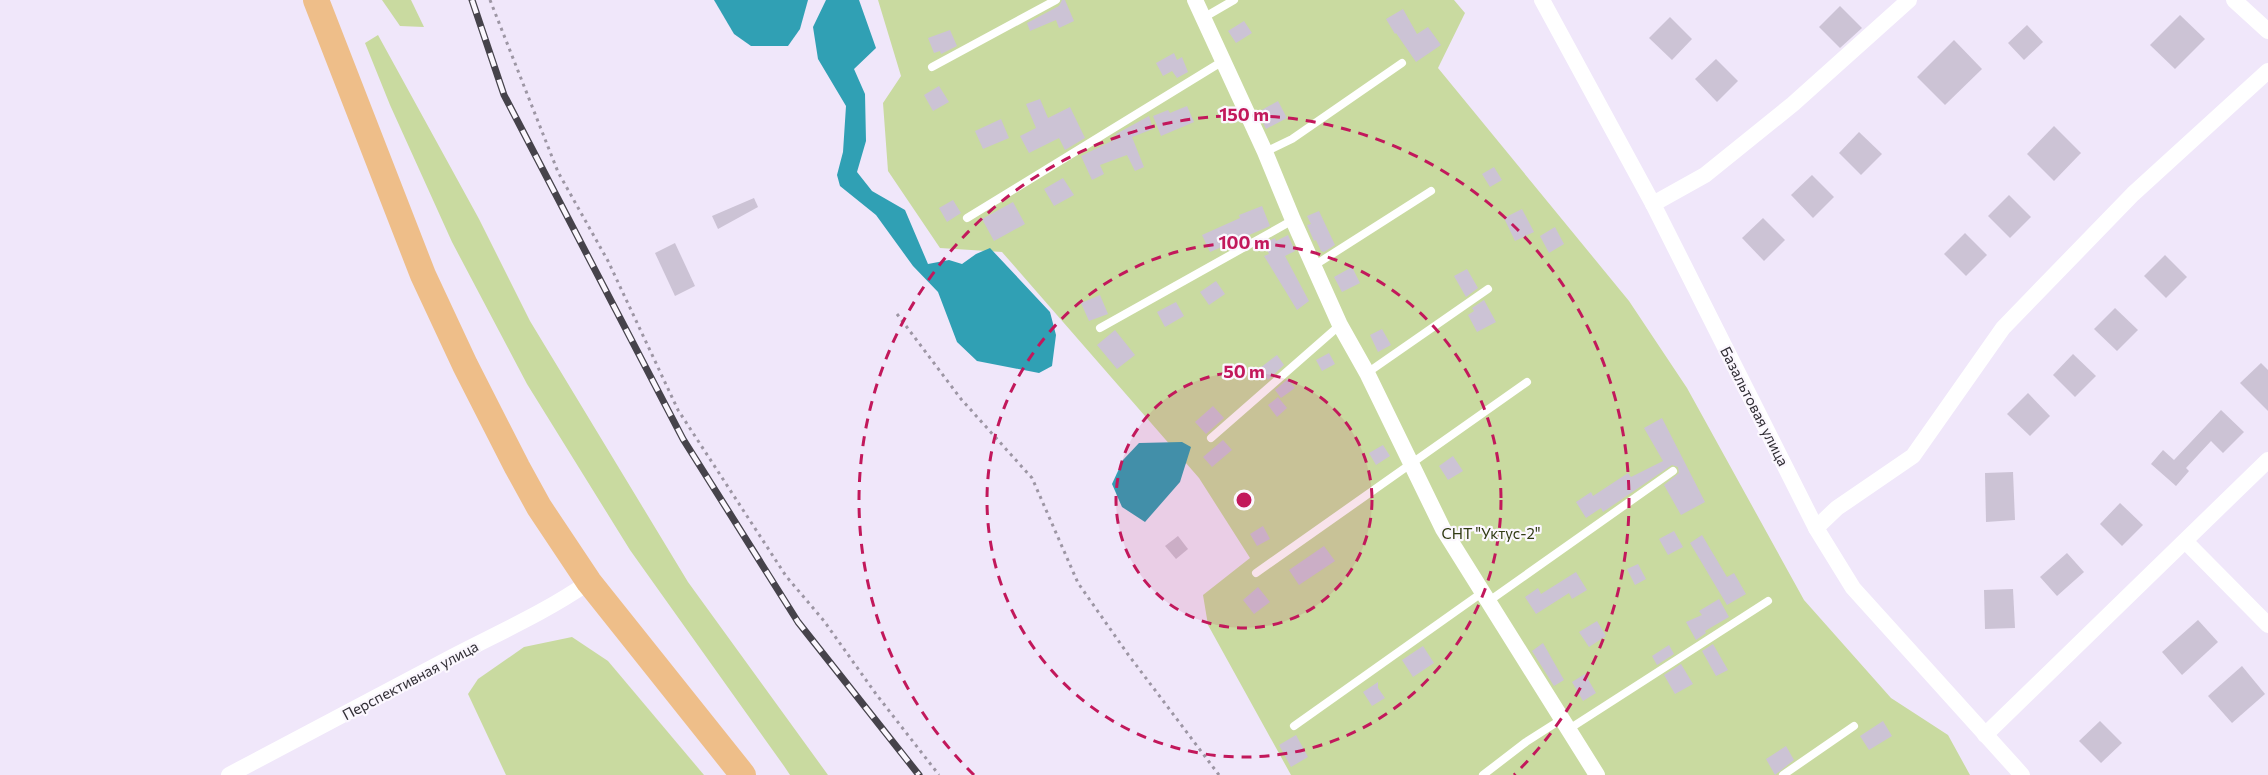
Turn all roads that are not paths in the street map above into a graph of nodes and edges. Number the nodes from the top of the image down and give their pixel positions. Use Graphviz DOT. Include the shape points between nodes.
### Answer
graph roads {
  1 [pos="316,0"];
  2 [pos="1056,0"];
  3 [pos="1195,0"];
  4 [pos="1234,0"];
  5 [pos="1542,0"];
  6 [pos="1909,0"];
  7 [pos="2234,0"];
  8 [pos="1203,18"];
  9 [pos="2268,31"];
  10 [pos="1223,61"];
  11 [pos="1402,63"];
  12 [pos="932,67"];
  13 [pos="2268,71"];
  14 [pos="1265,152"];
  15 [pos="1431,191"];
  16 [pos="1653,204"];
  17 [pos="967,218"];
  18 [pos="1293,220"];
  19 [pos="1315,265"];
  20 [pos="1488,289"];
  21 [pos="1340,325"];
  22 [pos="1100,328"];
  23 [pos="1367,373"];
  24 [pos="1527,382"];
  25 [pos="1211,438"];
  26 [pos="2268,460"];
  27 [pos="1410,464"];
  28 [pos="1673,471"];
  29 [pos="1816,528"];
  30 [pos="2186,542"];
  31 [pos="1256,573"];
  32 [pos="589,582"];
  33 [pos="1486,597"];
  34 [pos="1768,602"];
  35 [pos="2268,625"];
  36 [pos="1566,724"];
  37 [pos="1294,726"];
  38 [pos="1854,726"];
  39 [pos="1985,735"];
  40 [pos="229,775"];
  41 [pos="743,775"];
  42 [pos="1483,775"];
  43 [pos="1597,775"];
  44 [pos="1783,775"];
  45 [pos="2022,775"];
  1 -- 32 [label="main road" via="423,275 465,365 540,507"];
  2 -- 12 [label="lane"];
  3 -- 8 [label="street"];
  4 -- 8 [label="lane"];
  5 -- 16 [label="street, Базальтовая улица"];
  6 -- 16 [label="street" via="1793,104 1705,175"];
  7 -- 9 [label="street"];
  8 -- 10 [label="street"];
  10 -- 14 [label="street"];
  10 -- 17 [label="lane"];
  11 -- 14 [label="lane" via="1292,139"];
  13 -- 29 [label="street" via="2133,194 2003,328 1913,456 1837,508"];
  14 -- 18 [label="street"];
  15 -- 19 [label="lane"];
  16 -- 29 [label="street, Базальтовая улица"];
  18 -- 19 [label="street"];
  18 -- 22 [label="lane"];
  19 -- 21 [label="street"];
  20 -- 23 [label="lane"];
  21 -- 23 [label="street"];
  21 -- 25 [label="lane"];
  23 -- 27 [label="street"];
  24 -- 27 [label="lane"];
  26 -- 30 [label="street"];
  27 -- 31 [label="lane"];
  27 -- 33 [label="street" via="1443,529"];
  28 -- 33 [label="lane"];
  29 -- 39 [label="street, Базальтовая улица" via="1853,588"];
  30 -- 35 [label="street"];
  30 -- 39 [label="street"];
  32 -- 40 [label="street, Перспективная улица" via="512,628"];
  32 -- 41 [label="main road"];
  33 -- 36 [label="street"];
  33 -- 37 [label="lane"];
  34 -- 36 [label="lane"];
  36 -- 42 [label="lane" via="1526,742"];
  36 -- 43 [label="street"];
  38 -- 44 [label="lane"];
  39 -- 45 [label="street, Базальтовая улица"];
}
